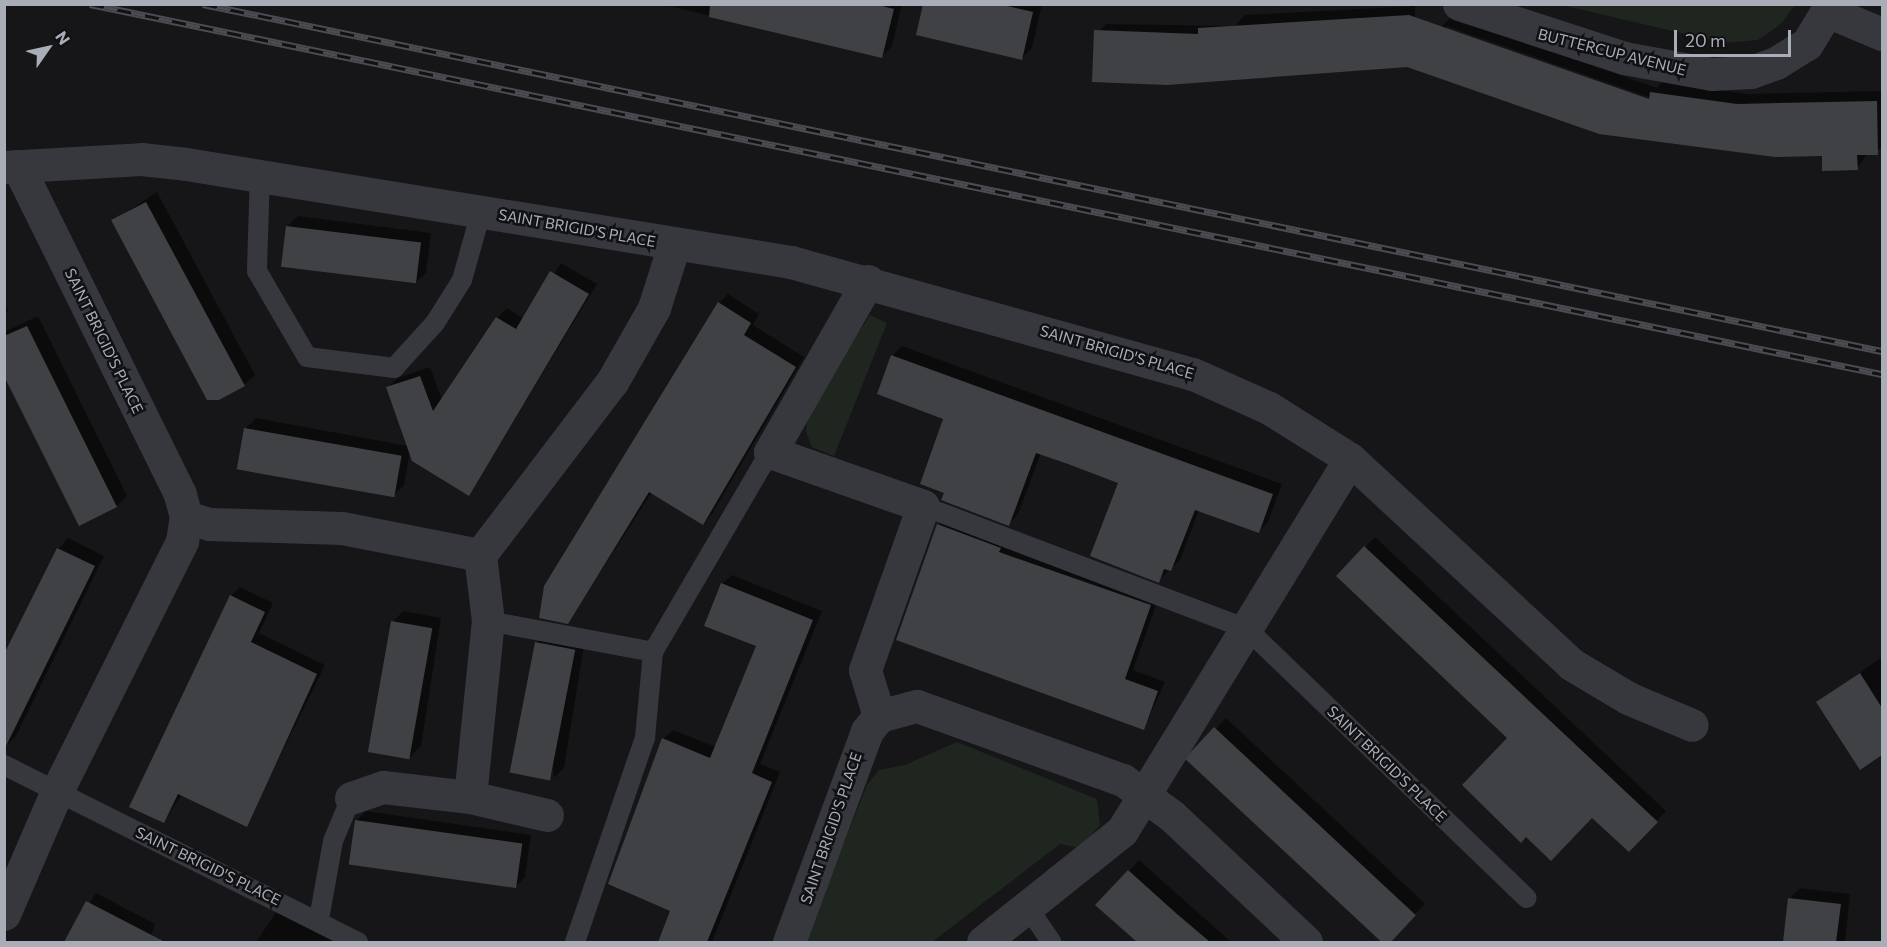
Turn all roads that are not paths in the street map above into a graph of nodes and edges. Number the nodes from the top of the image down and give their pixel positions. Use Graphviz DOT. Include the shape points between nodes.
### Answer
graph roads {
  1 [pos="1459,4"];
  2 [pos="1827,8"];
  3 [pos="1537,18"];
  4 [pos="1882,34"];
  5 [pos="11,167"];
  6 [pos="260,173"];
  7 [pos="481,212"];
  8 [pos="674,245"];
  9 [pos="868,281"];
  10 [pos="770,452"];
  11 [pos="1350,459"];
  12 [pos="923,506"];
  13 [pos="186,517"];
  14 [pos="480,555"];
  15 [pos="488,621"];
  16 [pos="1247,629"];
  17 [pos="653,652"];
  18 [pos="879,716"];
  19 [pos="1692,725"];
  20 [pos="4,765"];
  21 [pos="56,793"];
  22 [pos="470,797"];
  23 [pos="1144,797"];
  24 [pos="351,798"];
  25 [pos="547,815"];
  26 [pos="1527,898"];
  27 [pos="1029,909"];
  28 [pos="4,914"];
  29 [pos="319,919"];
  30 [pos="358,942"];
  31 [pos="575,942"];
  32 [pos="789,942"];
  33 [pos="983,942"];
  34 [pos="1051,942"];
  35 [pos="1306,942"];
  1 -- 3 [label="street, BUTTERCUP AVENUE"];
  2 -- 3 [label="street, BUTTERCUP AVENUE" via="1807,44 1776,63 1744,73 1685,72"];
  2 -- 4 [label="street, BUTTERCUP AVENUE"];
  5 -- 6 [label="street, SAINT BRIGID'S PLACE" via="141,159"];
  5 -- 13 [label="street, SAINT BRIGID'S PLACE" via="180,494"];
  6 -- 7 [label="street, SAINT BRIGID'S PLACE"];
  6 -- 7 [label="lane, SAINT BRIGID'S PLACE" via="257,271 307,357 394,368 435,323 462,280"];
  7 -- 8 [label="street, SAINT BRIGID'S PLACE"];
  8 -- 9 [label="street, SAINT BRIGID'S PLACE" via="791,262"];
  8 -- 14 [label="street, SAINT BRIGID'S PLACE" via="654,308 612,382"];
  9 -- 10 [label="street"];
  9 -- 11 [label="street, SAINT BRIGID'S PLACE" via="1193,374 1269,408"];
  10 -- 12 [label="street"];
  10 -- 17 [label="lane"];
  11 -- 16 [label="street"];
  11 -- 19 [label="street, SAINT BRIGID'S PLACE" via="1571,664 1629,698"];
  12 -- 16 [label="lane"];
  12 -- 18 [label="street" via="865,670"];
  13 -- 14 [label="street" via="209,525 342,528"];
  13 -- 21 [label="street, SAINT BRIGID'S PLACE" via="183,541"];
  14 -- 15 [label="street"];
  15 -- 17 [label="lane"];
  15 -- 22 [label="street"];
  16 -- 23 [label="street"];
  16 -- 26 [label="lane, SAINT BRIGID'S PLACE"];
  17 -- 31 [label="lane" via="645,738"];
  18 -- 23 [label="street" via="917,706 1123,780"];
  18 -- 32 [label="street, SAINT BRIGID'S PLACE" via="856,753"];
  20 -- 21 [label="lane, SAINT BRIGID'S PLACE"];
  21 -- 28 [label="street, SAINT BRIGID'S PLACE"];
  21 -- 29 [label="lane, SAINT BRIGID'S PLACE"];
  22 -- 24 [label="street" via="382,787"];
  22 -- 25 [label="street"];
  23 -- 27 [label="street" via="1122,831"];
  23 -- 35 [label="street" via="1172,816"];
  24 -- 29 [label="lane" via="333,841"];
  27 -- 33 [label="street"];
  27 -- 34 [label="lane"];
  29 -- 30 [label="lane, SAINT BRIGID'S PLACE"];
}
